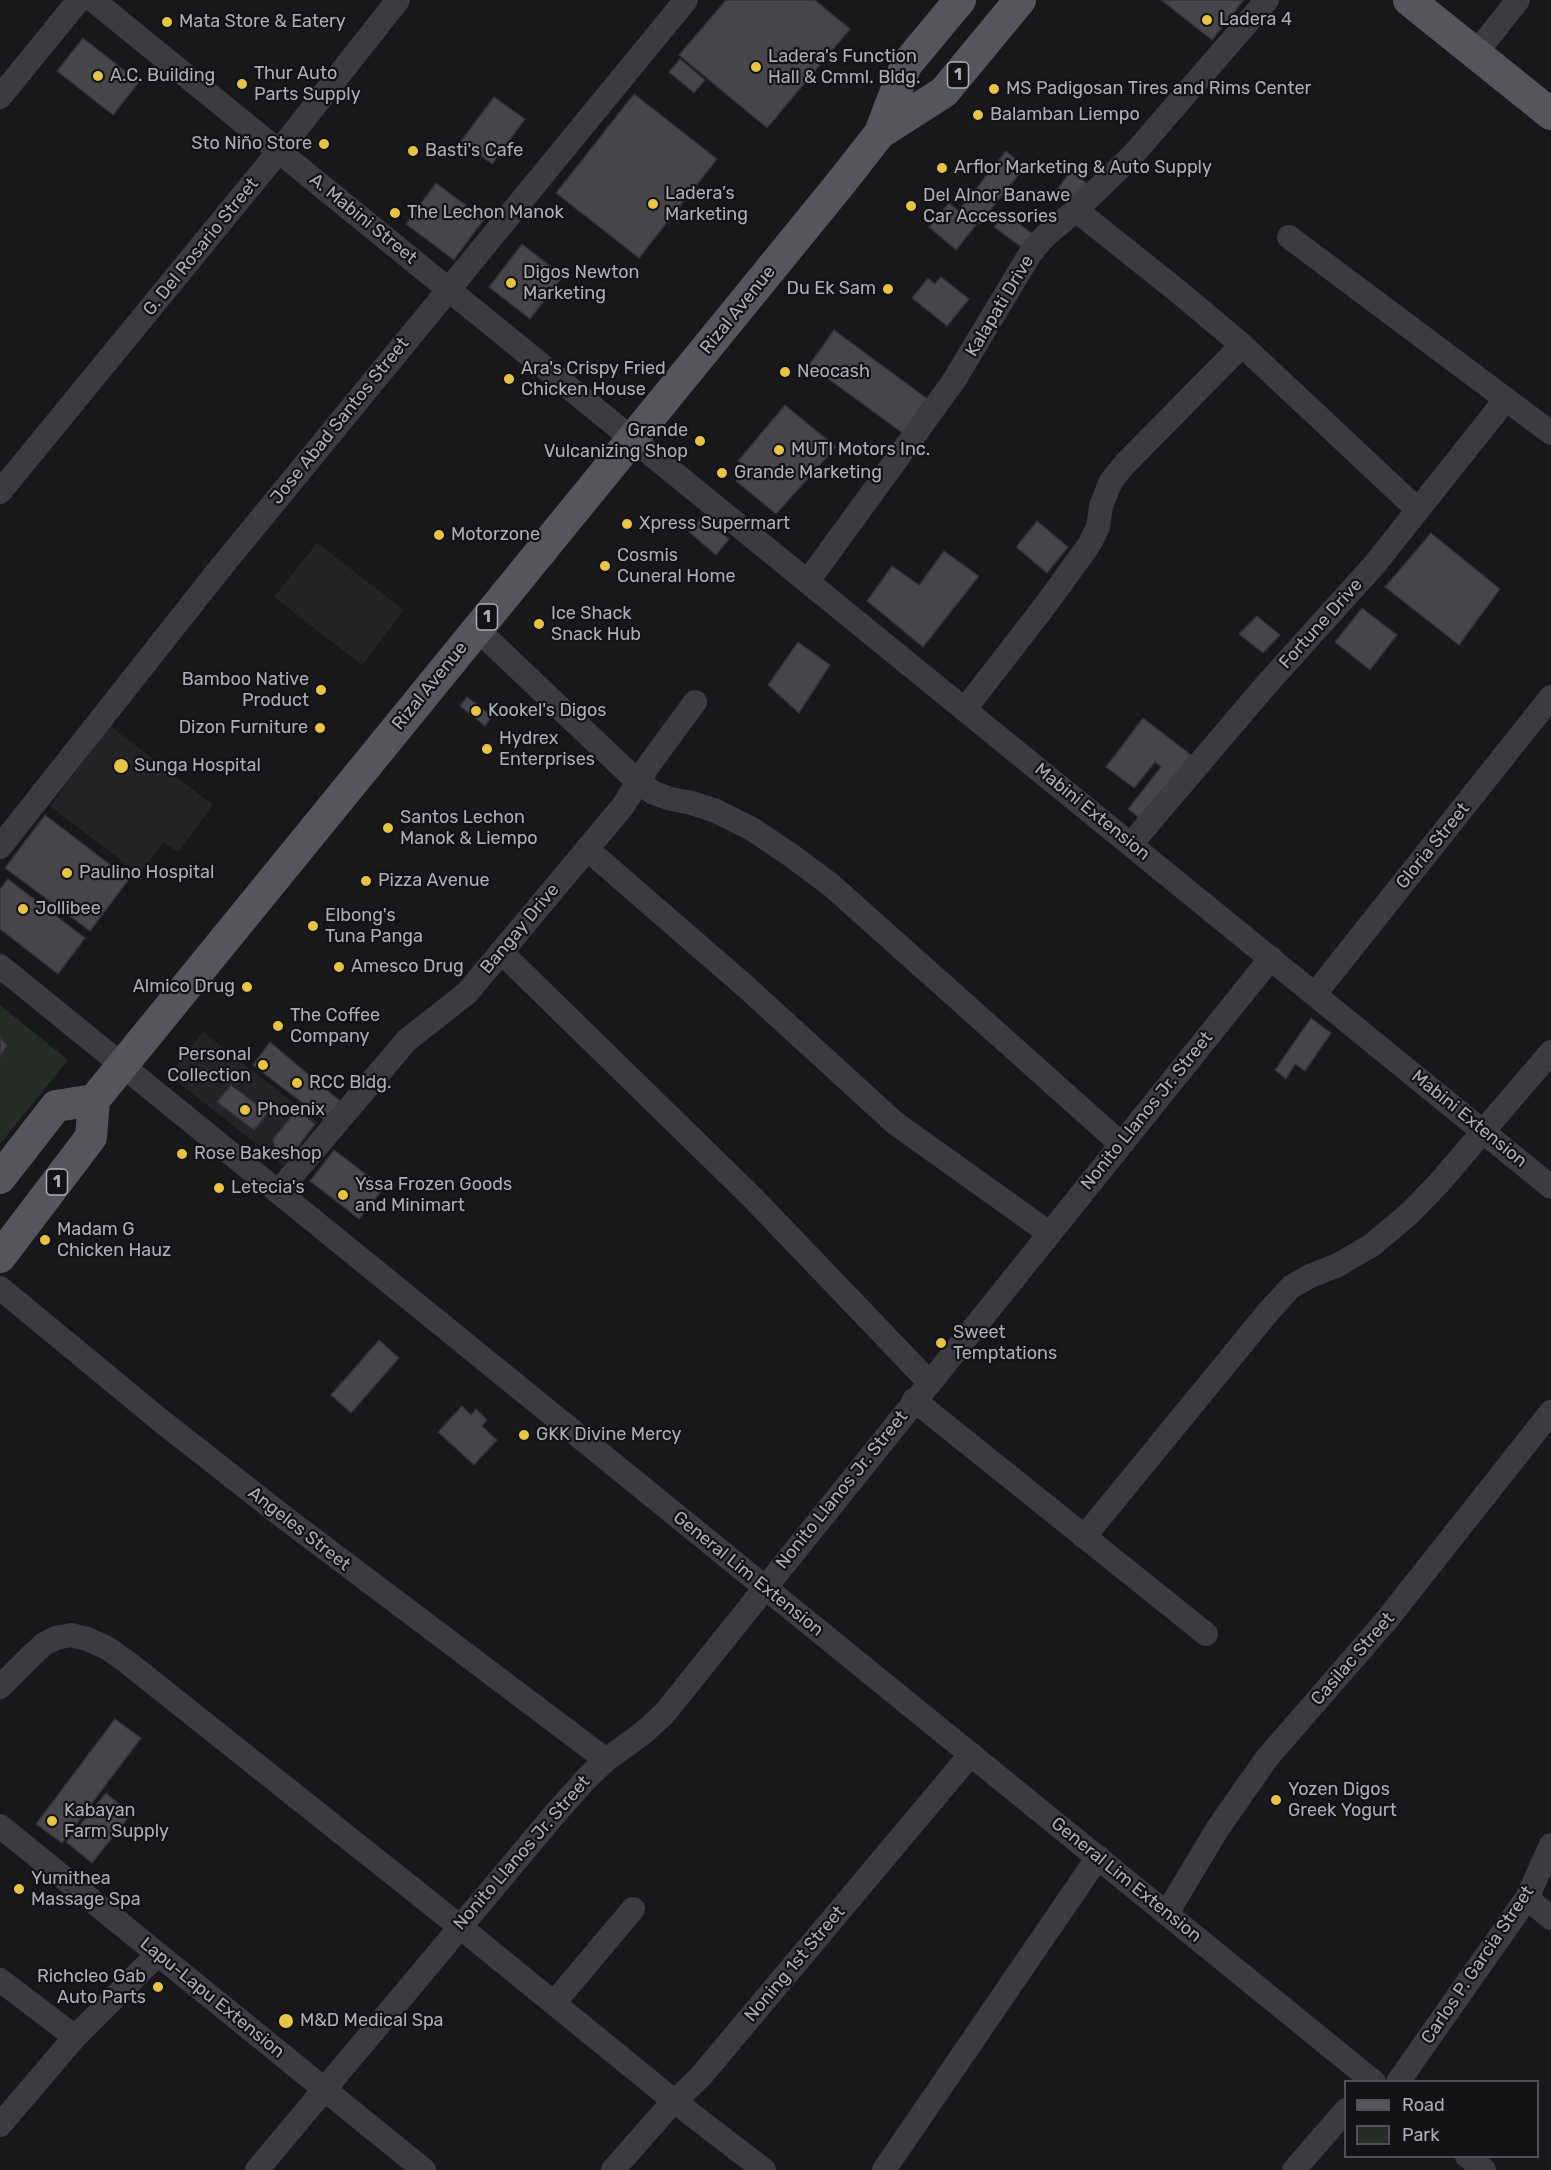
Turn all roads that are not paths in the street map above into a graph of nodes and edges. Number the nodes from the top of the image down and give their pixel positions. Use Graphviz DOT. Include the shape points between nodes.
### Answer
graph roads {
  1 [pos="79,0"];
  2 [pos="93,0"];
  3 [pos="398,0"];
  4 [pos="686,0"];
  5 [pos="960,0"];
  6 [pos="1020,0"];
  7 [pos="1267,0"];
  8 [pos="1409,0"];
  9 [pos="1518,0"];
  10 [pos="1476,53"];
  11 [pos="0,97"];
  12 [pos="1551,114"];
  13 [pos="880,133"];
  14 [pos="279,151"];
  15 [pos="1076,210"];
  16 [pos="1289,237"];
  17 [pos="448,289"];
  18 [pos="1242,345"];
  19 [pos="1506,399"];
  20 [pos="1551,433"];
  21 [pos="633,438"];
  22 [pos="0,492"];
  23 [pos="1418,510"];
  24 [pos="808,581"];
  25 [pos="477,629"];
  26 [pos="1551,698"];
  27 [pos="695,702"];
  28 [pos="965,709"];
  29 [pos="638,782"];
  30 [pos="1131,844"];
  31 [pos="0,847"];
  32 [pos="587,849"];
  33 [pos="501,952"];
  34 [pos="1271,958"];
  35 [pos="0,966"];
  36 [pos="1315,994"];
  37 [pos="1551,1052"];
  38 [pos="122,1065"];
  39 [pos="94,1100"];
  40 [pos="1483,1131"];
  41 [pos="1121,1144"];
  42 [pos="0,1178"];
  43 [pos="1551,1186"];
  44 [pos="278,1192"];
  45 [pos="1049,1233"];
  46 [pos="0,1257"];
  47 [pos="0,1288"];
  48 [pos="922,1391"];
  49 [pos="1551,1412"];
  50 [pos="1084,1537"];
  51 [pos="764,1587"];
  52 [pos="1206,1634"];
  53 [pos="0,1687"];
  54 [pos="971,1754"];
  55 [pos="606,1760"];
  56 [pos="0,1826"];
  57 [pos="1551,1845"];
  58 [pos="1098,1857"];
  59 [pos="1527,1898"];
  60 [pos="633,1909"];
  61 [pos="1167,1914"];
  62 [pos="1551,1918"];
  63 [pos="459,1926"];
  64 [pos="158,1954"];
  65 [pos="0,1980"];
  66 [pos="554,2003"];
  67 [pos="75,2037"];
  68 [pos="1370,2080"];
  69 [pos="1399,2080"];
  70 [pos="324,2089"];
  71 [pos="674,2101"];
  72 [pos="1344,2112"];
  73 [pos="0,2125"];
  74 [pos="1468,2158"];
  75 [pos="257,2170"];
  76 [pos="424,2170"];
  77 [pos="614,2170"];
  78 [pos="764,2170"];
  79 [pos="884,2170"];
  80 [pos="1294,2170"];
  81 [pos="1484,2170"];
  1 -- 11 [label="street"];
  2 -- 14 [label="street, A. Mabini Street"];
  3 -- 14 [label="street, G. Del Rosario Street"];
  4 -- 17 [label="street, Jose Abad Santos Street"];
  5 -- 13 [label="main road, Rizal Avenue / 1" via="906,64"];
  6 -- 13 [label="main road, Rizal Avenue / 1" via="944,92"];
  7 -- 15 [label="street, Kalapati Drive" via="1158,129"];
  8 -- 10 [label="main road"];
  9 -- 10 [label="street"];
  10 -- 12 [label="main road"];
  13 -- 21 [label="main road, Rizal Avenue / 1"];
  14 -- 17 [label="street, A. Mabini Street"];
  14 -- 22 [label="street, G. Del Rosario Street"];
  15 -- 18 [label="street"];
  15 -- 24 [label="street, Kalapati Drive" via="1030,254 953,382"];
  16 -- 19 [label="street"];
  17 -- 21 [label="street, A. Mabini Street"];
  17 -- 31 [label="street, Jose Abad Santos Street"];
  18 -- 23 [label="street"];
  18 -- 28 [label="street" via="1111,481 1089,545"];
  19 -- 20 [label="street"];
  19 -- 23 [label="street, Fortune Drive"];
  21 -- 24 [label="street, Mabini Extension"];
  21 -- 25 [label="main road, Rizal Avenue / 1"];
  23 -- 30 [label="street, Fortune Drive"];
  24 -- 28 [label="street, Mabini Extension"];
  25 -- 29 [label="street"];
  25 -- 38 [label="main road, Rizal Avenue / 1"];
  26 -- 36 [label="street, Gloria Street"];
  27 -- 29 [label="street, Bangay Drive"];
  28 -- 30 [label="street, Mabini Extension"];
  29 -- 32 [label="street, Bangay Drive"];
  29 -- 41 [label="street" via="654,793 716,811 752,829 831,885"];
  30 -- 34 [label="street, Mabini Extension"];
  32 -- 33 [label="street, Bangay Drive"];
  32 -- 45 [label="street" via="895,1123"];
  33 -- 44 [label="street, Bangay Drive" via="467,993 407,1040"];
  33 -- 48 [label="street" via="753,1198"];
  34 -- 36 [label="street, Mabini Extension"];
  34 -- 41 [label="street, Nonito Llanos Jr. Street"];
  35 -- 38 [label="street, General Lim Extension"];
  36 -- 40 [label="street, Mabini Extension"];
  37 -- 40 [label="street"];
  38 -- 39 [label="main road, Rizal Avenue / 1"];
  38 -- 44 [label="street, General Lim Extension"];
  39 -- 42 [label="main road" via="56,1106"];
  39 -- 46 [label="main road, 1" via="91,1137"];
  40 -- 43 [label="street, Mabini Extension"];
  40 -- 50 [label="street" via="1410,1213 1372,1245 1291,1287"];
  41 -- 45 [label="street, Nonito Llanos Jr. Street"];
  44 -- 51 [label="street, General Lim Extension"];
  45 -- 48 [label="street, Nonito Llanos Jr. Street"];
  47 -- 55 [label="street, Angeles Street" via="285,1518"];
  48 -- 50 [label="street"];
  48 -- 51 [label="street, Nonito Llanos Jr. Street"];
  49 -- 61 [label="street, Casilac Street" via="1403,1600 1267,1758 1218,1828"];
  50 -- 52 [label="street"];
  51 -- 54 [label="street, General Lim Extension"];
  51 -- 55 [label="street, Nonito Llanos Jr. Street" via="664,1714"];
  53 -- 63 [label="street" via="44,1644 56,1638 71,1635 107,1648"];
  54 -- 58 [label="street, General Lim Extension"];
  54 -- 71 [label="street, Noning 1st Street" via="701,2076"];
  55 -- 63 [label="street, Nonito Llanos Jr. Street"];
  56 -- 64 [label="street, Lapu-Lapu Extension"];
  57 -- 59 [label="street, Carlos P. Garcia Street"];
  58 -- 61 [label="street, General Lim Extension"];
  58 -- 79 [label="street"];
  59 -- 62 [label="street"];
  59 -- 69 [label="street, Carlos P. Garcia Street"];
  60 -- 66 [label="street"];
  61 -- 68 [label="street, General Lim Extension"];
  63 -- 66 [label="street"];
  63 -- 70 [label="street, Nonito Llanos Jr. Street"];
  64 -- 67 [label="street"];
  64 -- 70 [label="street, Lapu-Lapu Extension"];
  65 -- 67 [label="street"];
  66 -- 71 [label="street"];
  67 -- 73 [label="street"];
  70 -- 75 [label="street, Nonito Llanos Jr. Street"];
  70 -- 76 [label="street, Lapu-Lapu Extension"];
  71 -- 77 [label="street, Noning 1st Street"];
  71 -- 78 [label="street"];
  72 -- 80 [label="street"];
  74 -- 81 [label="street"];
}
